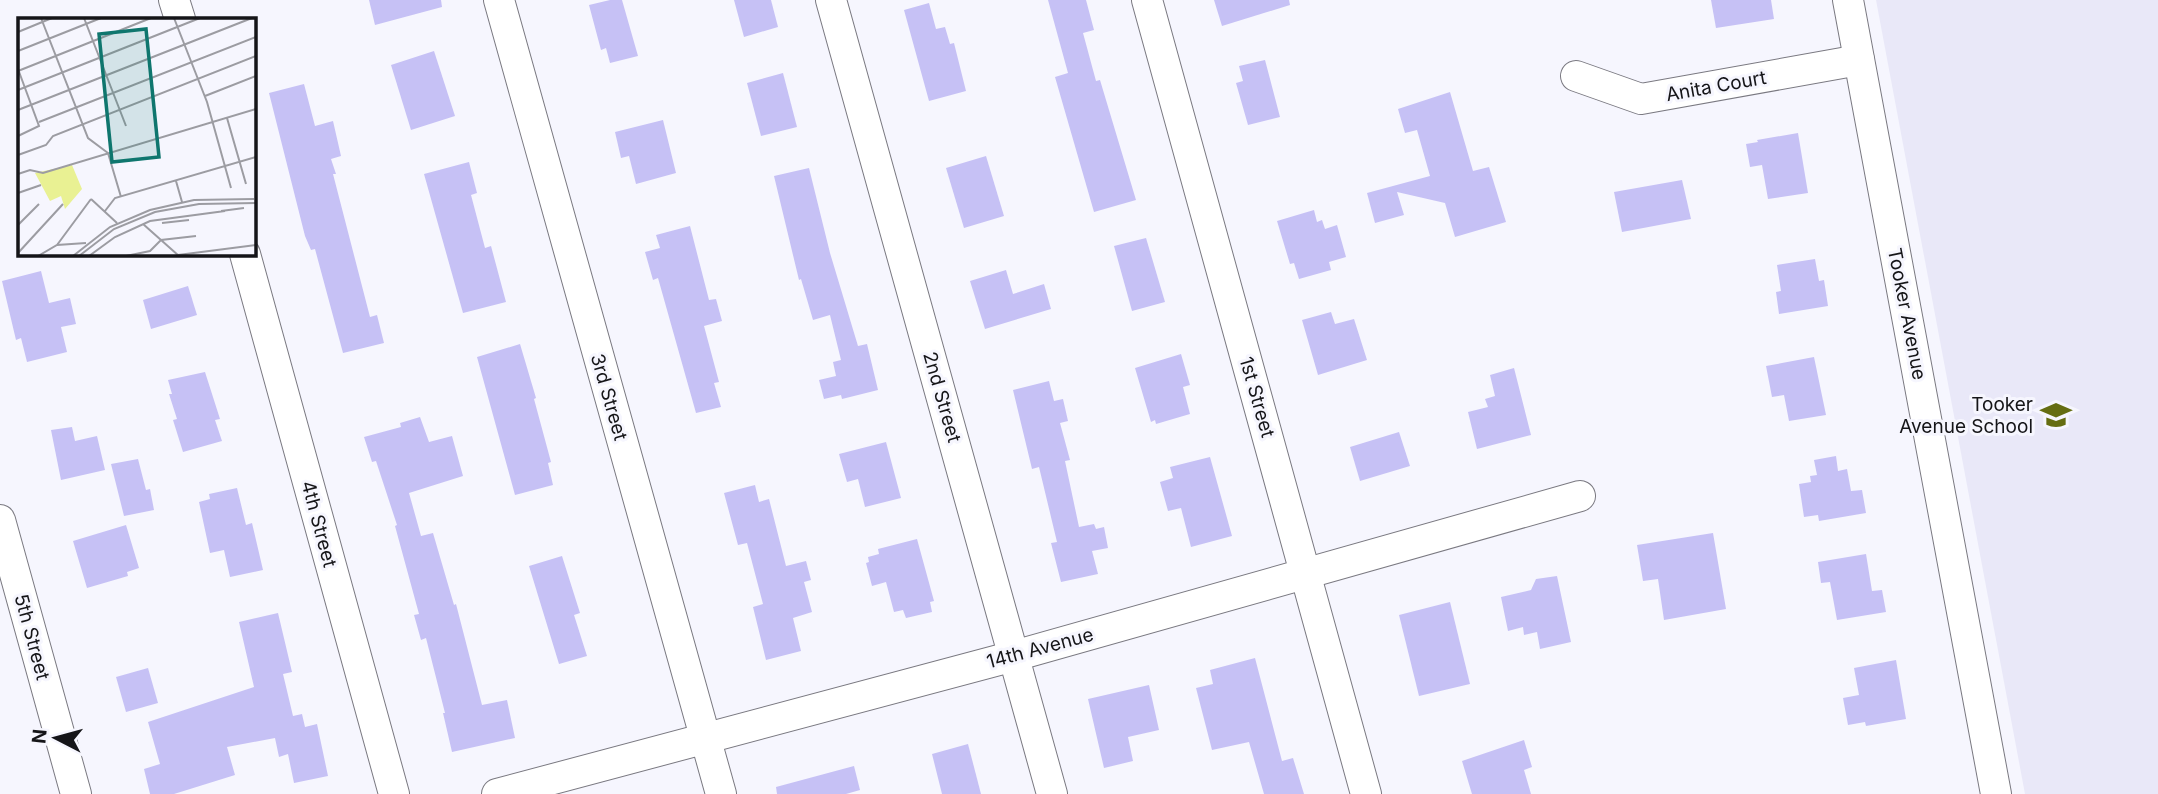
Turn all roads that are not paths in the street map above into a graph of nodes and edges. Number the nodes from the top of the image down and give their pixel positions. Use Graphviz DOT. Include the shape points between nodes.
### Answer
graph roads {
  1 [pos="174,0"];
  2 [pos="499,0"];
  3 [pos="831,0"];
  4 [pos="1147,0"];
  5 [pos="1848,0"];
  6 [pos="180,18"];
  7 [pos="1859,60"];
  8 [pos="1576,76"];
  9 [pos="246,256"];
  10 [pos="1580,496"];
  11 [pos="0,520"];
  12 [pos="1307,574"];
  13 [pos="1014,656"];
  14 [pos="705,740"];
  15 [pos="76,794"];
  16 [pos="394,794"];
  17 [pos="498,794"];
  18 [pos="720,794"];
  19 [pos="1052,794"];
  20 [pos="1366,794"];
  21 [pos="1996,794"];
  1 -- 6 [label="street"];
  2 -- 14 [label="street, 3rd Street"];
  3 -- 13 [label="street, 2nd Street"];
  4 -- 12 [label="street, 1st Street"];
  5 -- 7 [label="street, Tooker Avenue"];
  7 -- 8 [label="street, Anita Court" via="1641,99"];
  7 -- 21 [label="street, Tooker Avenue"];
  9 -- 16 [label="street, 4th Street"];
  10 -- 12 [label="street, 14th Avenue"];
  11 -- 15 [label="street, 5th Street"];
  12 -- 13 [label="street, 14th Avenue"];
  12 -- 20 [label="street, 1st Street"];
  13 -- 14 [label="street, 14th Avenue"];
  13 -- 19 [label="street, 2nd Street"];
  14 -- 17 [label="street, 14th Avenue"];
  14 -- 18 [label="street, 3rd Street"];
}
